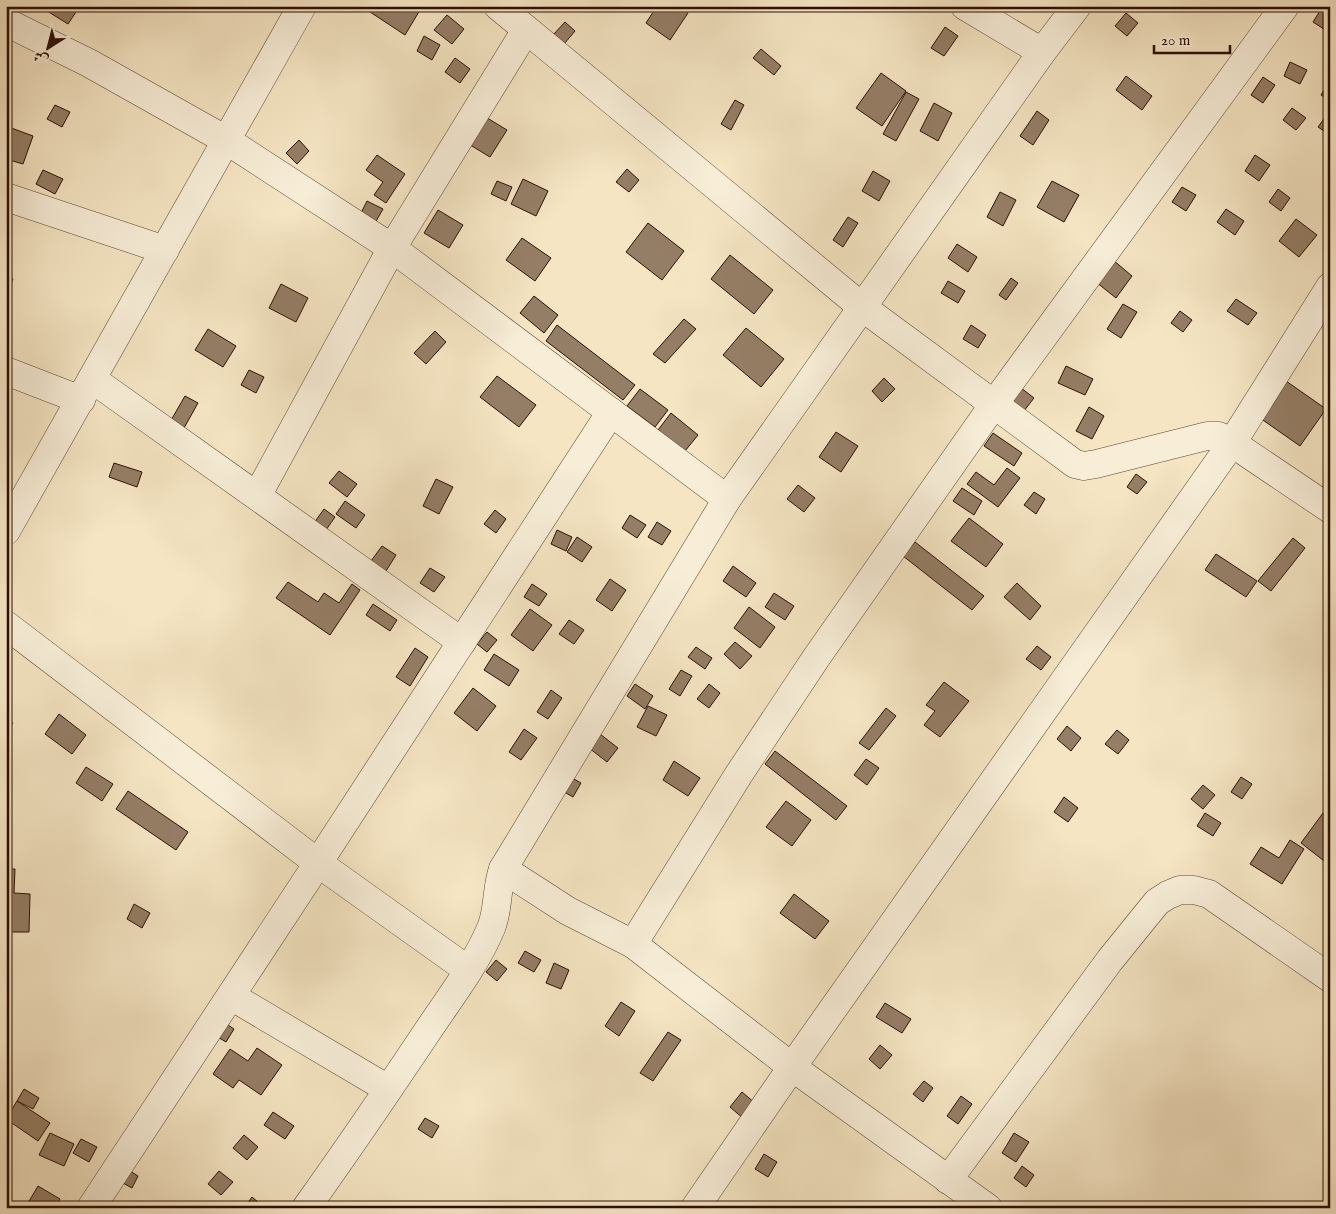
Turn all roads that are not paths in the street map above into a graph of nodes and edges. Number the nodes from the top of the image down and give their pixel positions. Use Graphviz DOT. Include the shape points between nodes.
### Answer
graph roads {
  1 [pos="302,6"];
  2 [pos="498,6"];
  3 [pos="965,6"];
  4 [pos="1077,6"];
  5 [pos="1285,6"];
  6 [pos="6,22"];
  7 [pos="526,30"];
  8 [pos="1042,52"];
  9 [pos="226,140"];
  10 [pos="6,197"];
  11 [pos="392,248"];
  12 [pos="165,250"];
  13 [pos="1330,287"];
  14 [pos="862,307"];
  15 [pos="6,371"];
  16 [pos="86,389"];
  17 [pos="994,404"];
  18 [pos="611,412"];
  19 [pos="1232,443"];
  20 [pos="257,496"];
  21 [pos="727,499"];
  22 [pos="1330,509"];
  23 [pos="6,531"];
  24 [pos="6,625"];
  25 [pos="462,642"];
  26 [pos="318,863"];
  27 [pos="503,868"];
  28 [pos="633,944"];
  29 [pos="468,970"];
  30 [pos="1330,978"];
  31 [pos="231,996"];
  32 [pos="792,1067"];
  33 [pos="388,1089"];
  34 [pos="948,1180"];
  35 [pos="91,1208"];
  36 [pos="306,1208"];
  37 [pos="695,1208"];
  38 [pos="988,1208"];
  1 -- 9 [label="street"];
  2 -- 7 [label="street"];
  3 -- 8 [label="street"];
  4 -- 8 [label="street"];
  5 -- 17 [label="street"];
  6 -- 9 [label="street" via="89,63"];
  7 -- 11 [label="street"];
  7 -- 14 [label="street"];
  8 -- 14 [label="street"];
  9 -- 11 [label="street"];
  9 -- 12 [label="street"];
  10 -- 12 [label="street"];
  11 -- 18 [label="street"];
  11 -- 20 [label="street"];
  12 -- 16 [label="street"];
  13 -- 19 [label="street"];
  14 -- 17 [label="street"];
  14 -- 21 [label="street"];
  15 -- 16 [label="street"];
  16 -- 20 [label="street"];
  16 -- 23 [label="street"];
  17 -- 19 [label="street" via="1075,464 1084,466 1207,436 1219,436"];
  17 -- 28 [label="street" via="750,757"];
  18 -- 21 [label="street"];
  18 -- 25 [label="street"];
  19 -- 22 [label="street"];
  19 -- 32 [label="street"];
  20 -- 25 [label="street"];
  21 -- 27 [label="street"];
  24 -- 26 [label="street"];
  25 -- 26 [label="street"];
  26 -- 29 [label="street"];
  26 -- 31 [label="street"];
  27 -- 28 [label="street" via="568,911"];
  27 -- 29 [label="street" via="497,910"];
  28 -- 32 [label="street"];
  29 -- 33 [label="street"];
  30 -- 34 [label="street" via="1209,894 1180,890 1168,895 1157,902 1110,960"];
  31 -- 33 [label="street"];
  31 -- 35 [label="street"];
  32 -- 34 [label="street"];
  32 -- 37 [label="street"];
  33 -- 36 [label="street"];
  34 -- 38 [label="street"];
}
